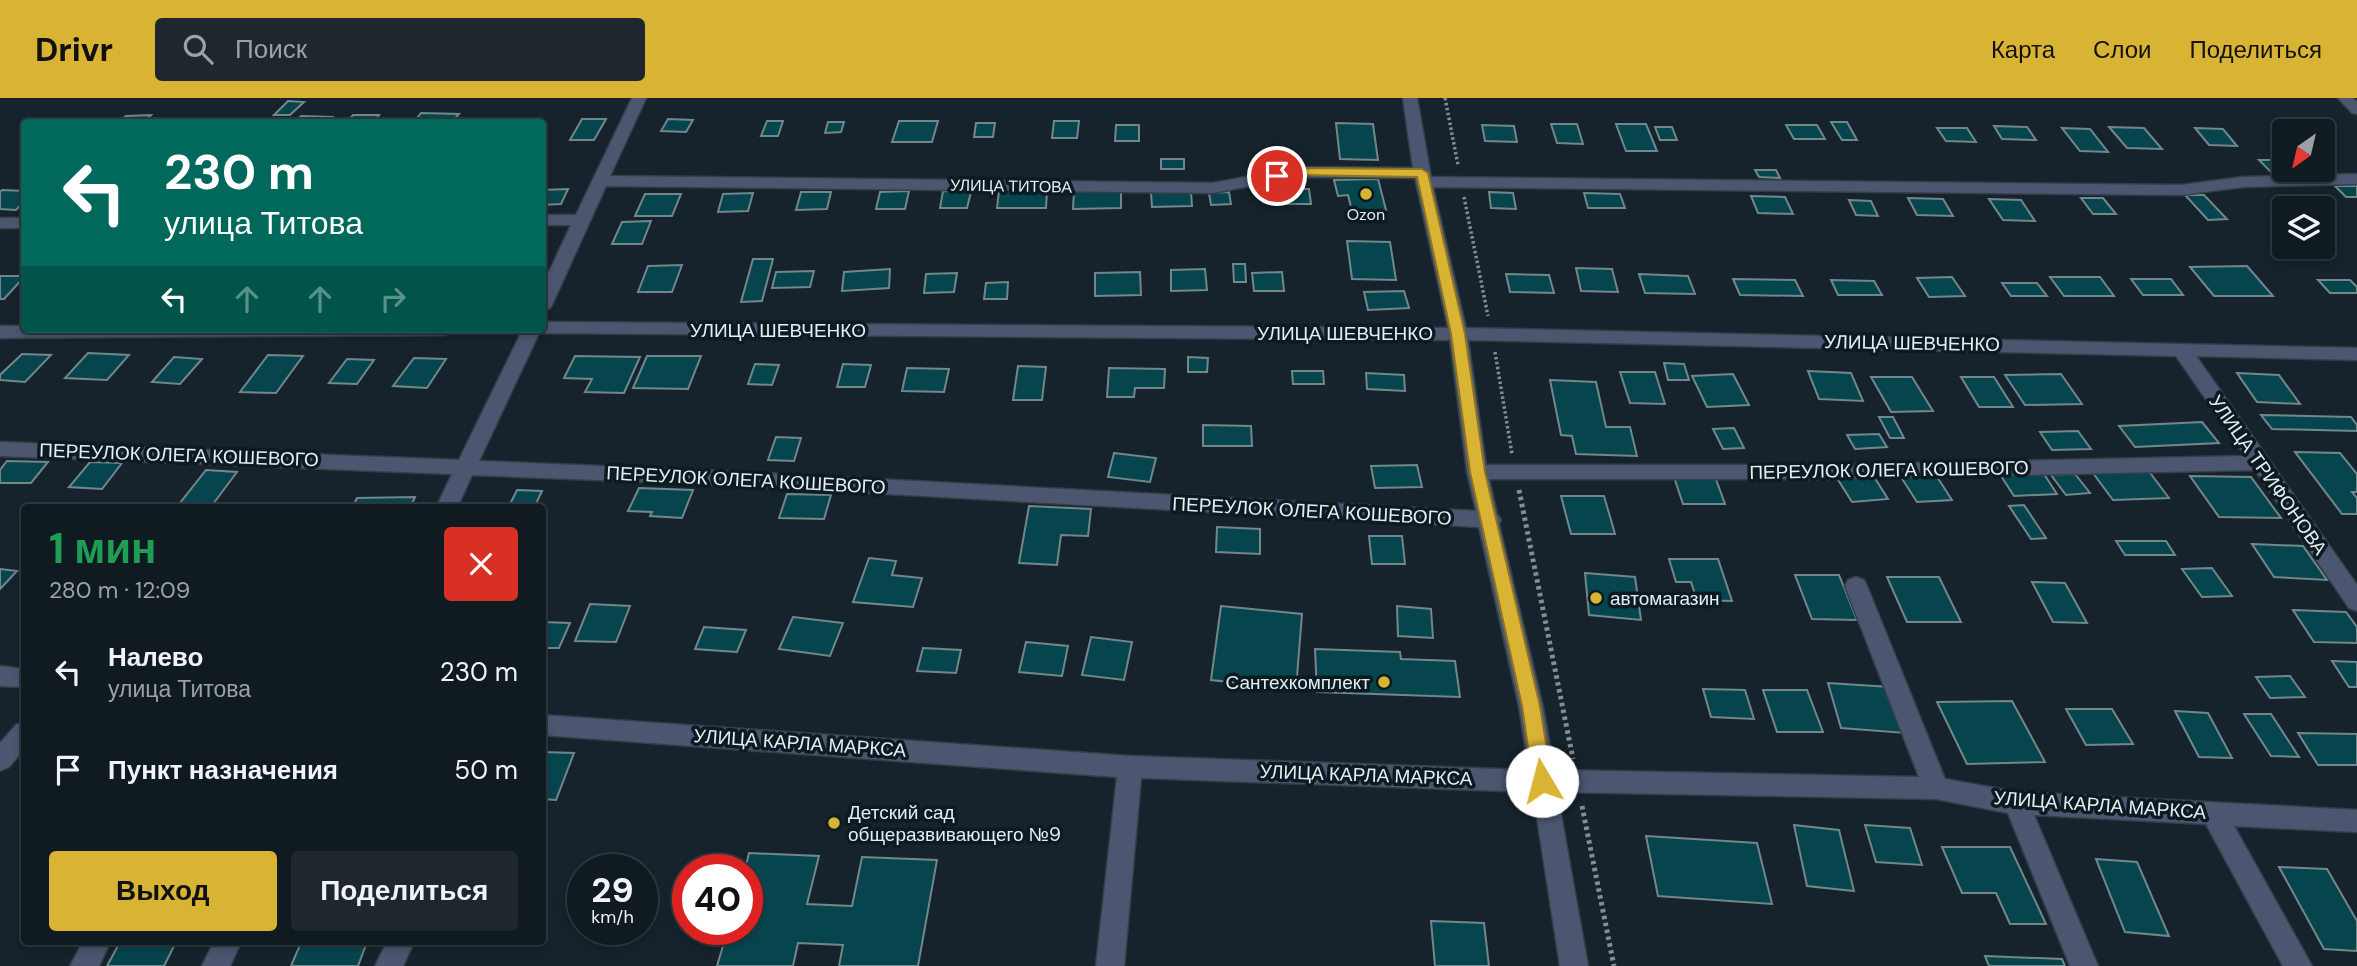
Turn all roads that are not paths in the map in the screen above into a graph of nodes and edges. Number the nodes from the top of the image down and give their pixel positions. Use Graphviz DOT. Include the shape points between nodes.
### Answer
graph roads {
  1 [pos="639,98"];
  2 [pos="1410,98"];
  3 [pos="2345,98"];
  4 [pos="2357,110"];
  5 [pos="1423,177"];
  6 [pos="2357,179"];
  7 [pos="598,181"];
  8 [pos="546,220"];
  9 [pos="583,220"];
  10 [pos="0,223"];
  11 [pos="21,223"];
  12 [pos="546,299"];
  13 [pos="546,328"];
  14 [pos="0,332"];
  15 [pos="21,332"];
  16 [pos="530,333"];
  17 [pos="1458,334"];
  18 [pos="2180,348"];
  19 [pos="2357,354"];
  20 [pos="0,449"];
  21 [pos="2259,463"];
  22 [pos="467,466"];
  23 [pos="1477,472"];
  24 [pos="448,504"];
  25 [pos="1491,520"];
  26 [pos="1856,586"];
  27 [pos="2357,602"];
  28 [pos="0,676"];
  29 [pos="21,678"];
  30 [pos="546,725"];
  31 [pos="21,736"];
  32 [pos="0,760"];
  33 [pos="1130,767"];
  34 [pos="1542,781"];
  35 [pos="1936,788"];
  36 [pos="2017,803"];
  37 [pos="2214,814"];
  38 [pos="2357,821"];
  39 [pos="95,945"];
  40 [pos="226,945"];
  41 [pos="400,945"];
  42 [pos="84,966"];
  43 [pos="216,966"];
  44 [pos="389,966"];
  45 [pos="1110,966"];
  46 [pos="1574,966"];
  47 [pos="2084,966"];
  48 [pos="2298,966"];
  1 -- 7 [label="street"];
  2 -- 5 [label="street"];
  3 -- 4 [label="street"];
  5 -- 6 [label="street, УЛИЦА ТИТОВА" via="1461,182 2181,190 2243,182"];
  5 -- 7 [label="street, УЛИЦА ТИТОВА" via="1299,172 1213,188"];
  5 -- 17 [label="street"];
  7 -- 9 [label="street"];
  8 -- 9 [label="street"];
  9 -- 12 [label="street"];
  10 -- 11 [label="street"];
  13 -- 17 [label="street, УЛИЦА ШЕВЧЕНКО"];
  14 -- 15 [label="street"];
  16 -- 22 [label="street"];
  17 -- 18 [label="street, УЛИЦА ШЕВЧЕНКО"];
  17 -- 23 [label="street"];
  18 -- 19 [label="street, УЛИЦА ШЕВЧЕНКО"];
  18 -- 21 [label="street, УЛИЦА ТРИФОНОВА"];
  20 -- 22 [label="street, ПЕРЕУЛОК ОЛЕГА КОШЕВОГО"];
  21 -- 23 [label="street, ПЕРЕУЛОК ОЛЕГА КОШЕВОГО" via="1829,472"];
  21 -- 27 [label="street, УЛИЦА ТРИФОНОВА"];
  22 -- 24 [label="street"];
  22 -- 25 [label="street, ПЕРЕУЛОК ОЛЕГА КОШЕВОГО"];
  23 -- 25 [label="street"];
  25 -- 34 [label="street" via="1531,706"];
  26 -- 35 [label="street"];
  28 -- 29 [label="street"];
  30 -- 33 [label="street, УЛИЦА КАРЛА МАРКСА"];
  31 -- 32 [label="street"];
  33 -- 34 [label="street, УЛИЦА КАРЛА МАРКСА"];
  33 -- 45 [label="street"];
  34 -- 35 [label="street, УЛИЦА КАРЛА МАРКСА"];
  34 -- 46 [label="street"];
  35 -- 36 [label="street, УЛИЦА КАРЛА МАРКСА"];
  36 -- 37 [label="street, УЛИЦА КАРЛА МАРКСА"];
  36 -- 47 [label="street"];
  37 -- 38 [label="street, УЛИЦА КАРЛА МАРКСА"];
  37 -- 48 [label="street"];
  39 -- 42 [label="street"];
  40 -- 43 [label="street"];
  41 -- 44 [label="street"];
}
